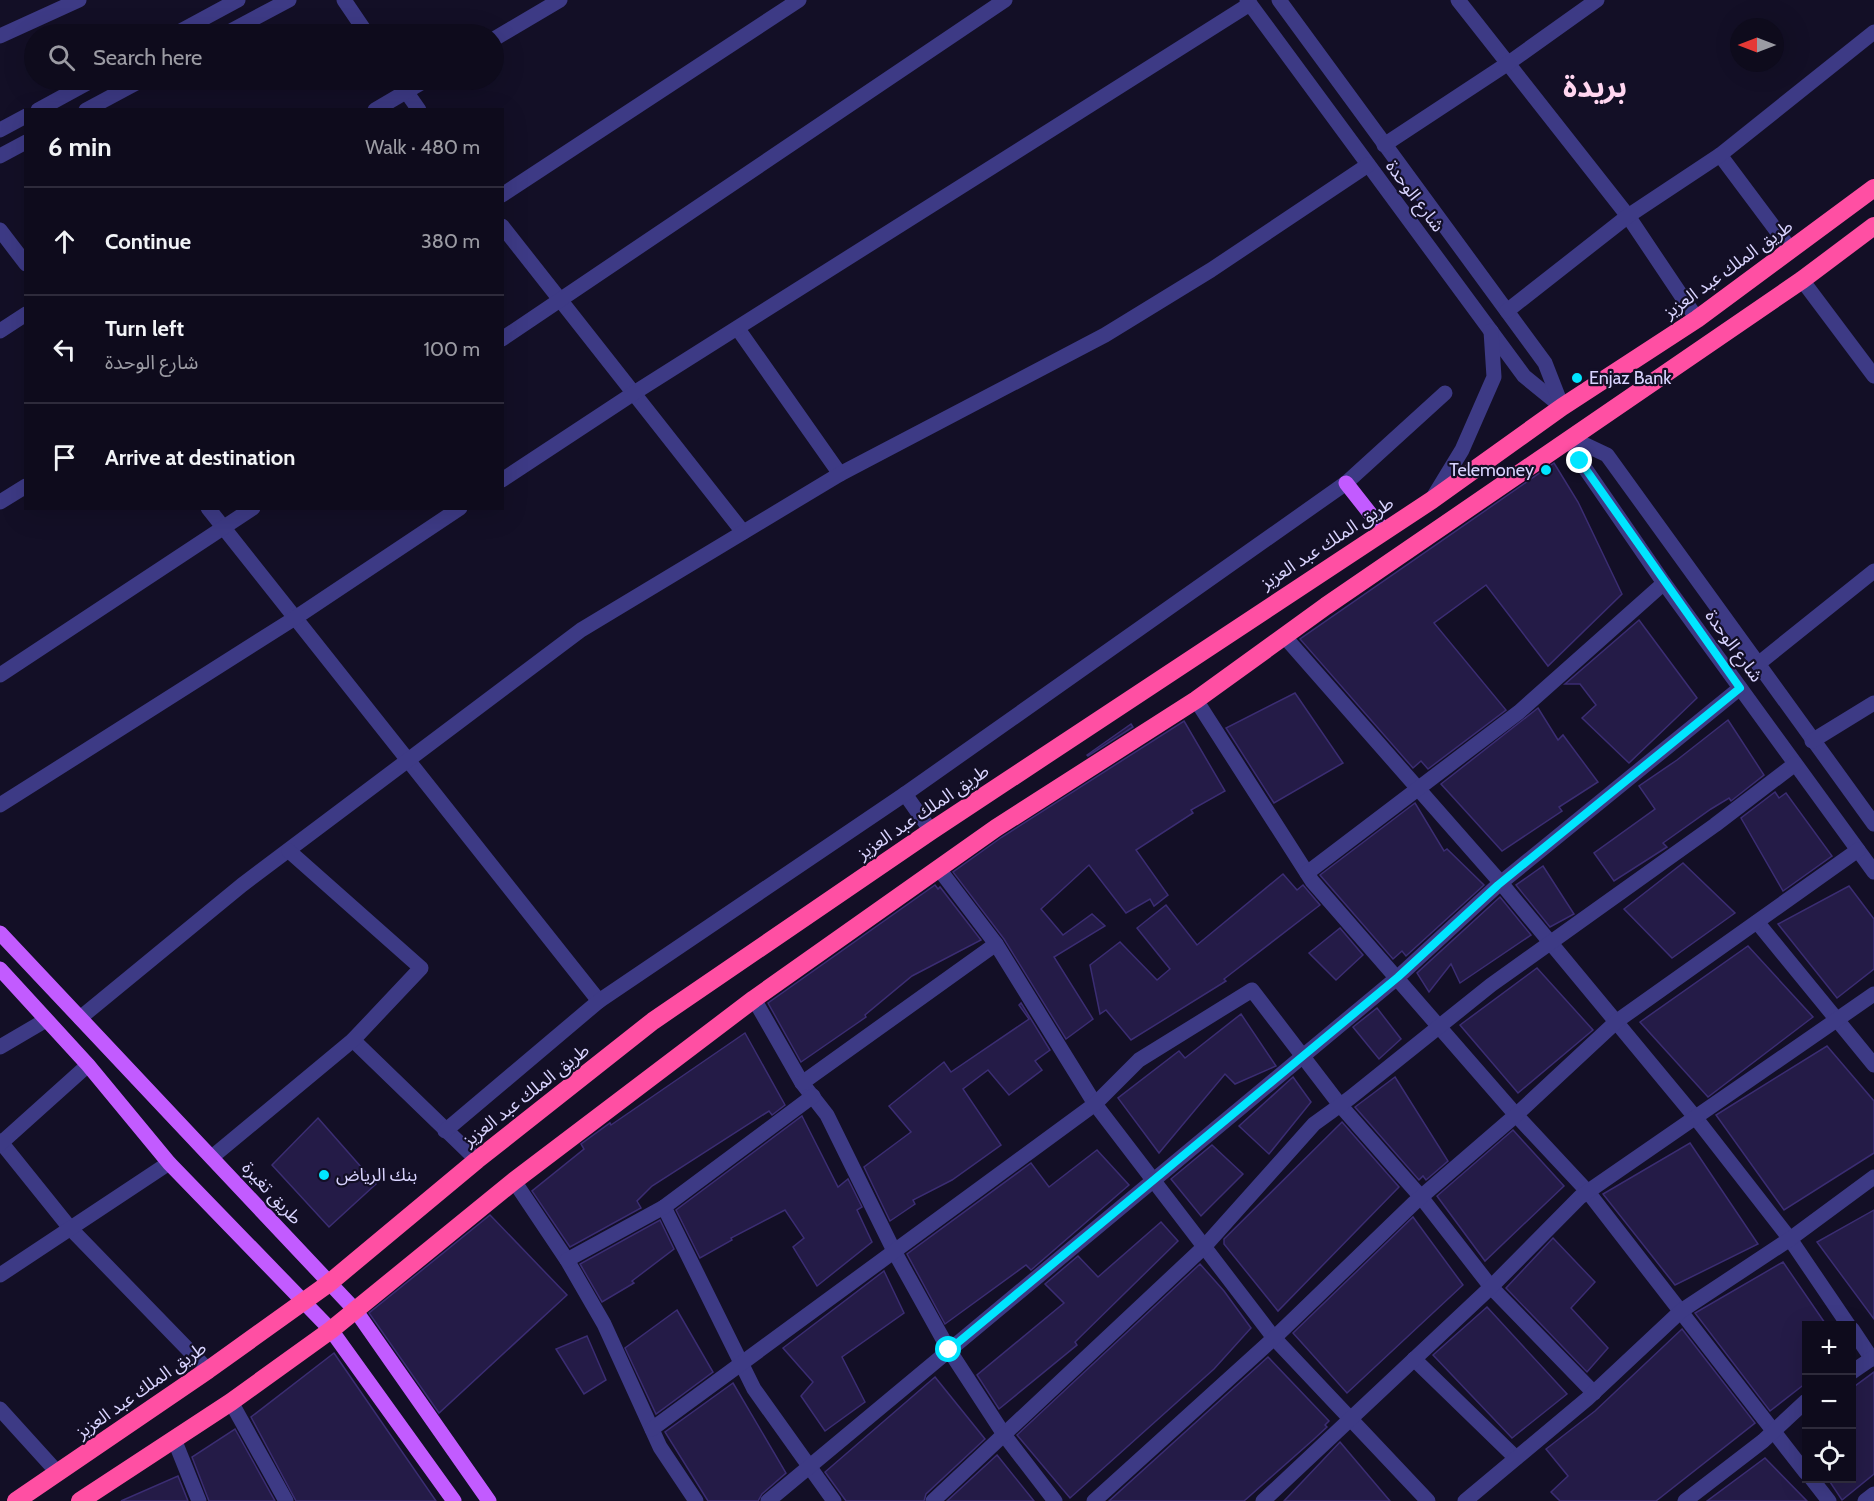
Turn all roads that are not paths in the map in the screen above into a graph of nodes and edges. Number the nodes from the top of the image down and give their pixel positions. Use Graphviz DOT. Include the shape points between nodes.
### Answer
graph roads {
  1 [pos="79,0"];
  2 [pos="238,0"];
  3 [pos="289,0"];
  4 [pos="344,0"];
  5 [pos="560,0"];
  6 [pos="799,0"];
  7 [pos="1005,0"];
  8 [pos="1279,0"];
  9 [pos="1458,0"];
  10 [pos="1597,0"];
  11 [pos="1248,2"];
  12 [pos="26,24"];
  13 [pos="194,24"];
  14 [pos="244,24"];
  15 [pos="360,24"];
  16 [pos="24,25"];
  17 [pos="1874,32"];
  18 [pos="504,33"];
  19 [pos="0,36"];
  20 [pos="1510,62"];
  21 [pos="75,90"];
  22 [pos="123,90"];
  23 [pos="397,90"];
  24 [pos="405,90"];
  25 [pos="42,108"];
  26 [pos="90,108"];
  27 [pos="377,108"];
  28 [pos="418,108"];
  29 [pos="24,117"];
  30 [pos="0,130"];
  31 [pos="24,143"];
  32 [pos="1384,145"];
  33 [pos="1720,155"];
  34 [pos="0,156"];
  35 [pos="1368,165"];
  36 [pos="1874,188"];
  37 [pos="504,194"];
  38 [pos="1628,216"];
  39 [pos="1874,226"];
  40 [pos="504,229"];
  41 [pos="0,230"];
  42 [pos="1791,250"];
  43 [pos="24,261"];
  44 [pos="1802,280"];
  45 [pos="561,300"];
  46 [pos="1507,311"];
  47 [pos="24,315"];
  48 [pos="1697,319"];
  49 [pos="738,329"];
  50 [pos="0,331"];
  51 [pos="1491,331"];
  52 [pos="504,338"];
  53 [pos="1874,376"];
  54 [pos="634,393"];
  55 [pos="1445,393"];
  56 [pos="1562,407"];
  57 [pos="1570,438"];
  58 [pos="840,474"];
  59 [pos="504,479"];
  60 [pos="1346,483"];
  61 [pos="24,487"];
  62 [pos="1432,500"];
  63 [pos="0,502"];
  64 [pos="209,510"];
  65 [pos="250,510"];
  66 [pos="457,510"];
  67 [pos="223,529"];
  68 [pos="1383,530"];
  69 [pos="743,532"];
  70 [pos="1874,571"];
  71 [pos="1664,583"];
  72 [pos="295,618"];
  73 [pos="1284,636"];
  74 [pos="1758,664"];
  75 [pos="0,675"];
  76 [pos="1740,688"];
  77 [pos="1196,700"];
  78 [pos="1874,703"];
  79 [pos="1812,741"];
  80 [pos="408,760"];
  81 [pos="1795,764"];
  82 [pos="1419,789"];
  83 [pos="905,794"];
  84 [pos="0,805"];
  85 [pos="1874,824"];
  86 [pos="931,831"];
  87 [pos="1858,850"];
  88 [pos="289,851"];
  89 [pos="939,869"];
  90 [pos="1874,872"];
  91 [pos="1307,873"];
  92 [pos="1501,883"];
  93 [pos="1757,922"];
  94 [pos="0,933"];
  95 [pos="1549,943"];
  96 [pos="996,944"];
  97 [pos="0,969"];
  98 [pos="1398,977"];
  99 [pos="1874,994"];
  100 [pos="754,999"];
  101 [pos="599,1001"];
  102 [pos="80,1018"];
  103 [pos="46,1020"];
  104 [pos="1835,1020"];
  105 [pos="1617,1021"];
  106 [pos="1439,1026"];
  107 [pos="352,1040"];
  108 [pos="0,1047"];
  109 [pos="1303,1055"];
  110 [pos="88,1065"];
  111 [pos="1874,1065"];
  112 [pos="802,1083"];
  113 [pos="813,1096"];
  114 [pos="1095,1104"];
  115 [pos="1340,1105"];
  116 [pos="1516,1115"];
  117 [pos="1695,1117"];
  118 [pos="445,1131"];
  119 [pos="1,1143"];
  120 [pos="212,1157"];
  121 [pos="477,1160"];
  122 [pos="169,1163"];
  123 [pos="1874,1177"];
  124 [pos="1152,1180"];
  125 [pos="514,1181"];
  126 [pos="1588,1192"];
  127 [pos="1421,1197"];
  128 [pos="664,1207"];
  129 [pos="70,1228"];
  130 [pos="1790,1239"];
  131 [pos="1204,1247"];
  132 [pos="894,1251"];
  133 [pos="567,1260"];
  134 [pos="0,1275"];
  135 [pos="328,1284"];
  136 [pos="1491,1287"];
  137 [pos="303,1301"];
  138 [pos="356,1311"];
  139 [pos="1681,1311"];
  140 [pos="1846,1321"];
  141 [pos="331,1330"];
  142 [pos="1856,1335"];
  143 [pos="1274,1338"];
  144 [pos="949,1350"];
  145 [pos="1873,1358"];
  146 [pos="1414,1359"];
  147 [pos="742,1365"];
  148 [pos="1856,1369"];
  149 [pos="207,1370"];
  150 [pos="1594,1393"];
  151 [pos="231,1402"];
  152 [pos="1802,1405"];
  153 [pos="0,1408"];
  154 [pos="1348,1419"];
  155 [pos="652,1429"];
  156 [pos="1773,1432"];
  157 [pos="1005,1436"];
  158 [pos="174,1439"];
  159 [pos="1516,1458"];
  160 [pos="808,1467"];
  161 [pos="1802,1468"];
  162 [pos="58,1473"];
  163 [pos="1814,1483"];
  164 [pos="1874,1494"];
  165 [pos="16,1501"];
  166 [pos="80,1501"];
  167 [pos="199,1501"];
  168 [pos="286,1501"];
  169 [pos="454,1501"];
  170 [pos="489,1501"];
  171 [pos="696,1501"];
  172 [pos="768,1501"];
  173 [pos="834,1501"];
  174 [pos="933,1501"];
  175 [pos="1055,1501"];
  176 [pos="1094,1501"];
  177 [pos="1263,1501"];
  178 [pos="1428,1501"];
  179 [pos="1465,1501"];
  180 [pos="1685,1501"];
  181 [pos="1829,1501"];
  182 [pos="1865,1501"];
  1 -- 12 [label="street"];
  2 -- 13 [label="street"];
  3 -- 14 [label="street"];
  4 -- 15 [label="street"];
  5 -- 18 [label="street"];
  6 -- 37 [label="street"];
  7 -- 45 [label="street"];
  8 -- 32 [label="street"];
  9 -- 20 [label="street"];
  10 -- 20 [label="street"];
  11 -- 35 [label="street, شارع الوحدة"];
  11 -- 49 [label="street"];
  16 -- 19 [label="street"];
  17 -- 33 [label="street"];
  20 -- 32 [label="street"];
  20 -- 38 [label="street"];
  21 -- 25 [label="street"];
  22 -- 26 [label="street"];
  23 -- 27 [label="street"];
  24 -- 28 [label="street"];
  29 -- 30 [label="street"];
  31 -- 34 [label="street"];
  32 -- 46 [label="street"];
  33 -- 38 [label="street"];
  33 -- 42 [label="street"];
  35 -- 51 [label="street, شارع الوحدة"];
  35 -- 58 [label="street" via="1105,335"];
  36 -- 42 [label="highway, طريق الملك عبد العزيز"];
  38 -- 46 [label="street"];
  38 -- 48 [label="street"];
  39 -- 44 [label="highway"];
  40 -- 45 [label="street"];
  41 -- 43 [label="street"];
  42 -- 48 [label="highway, طريق الملك عبد العزيز"];
  44 -- 53 [label="street"];
  44 -- 57 [label="highway"];
  45 -- 52 [label="street"];
  45 -- 54 [label="street"];
  46 -- 56 [label="street" via="1545,363"];
  47 -- 50 [label="street"];
  48 -- 56 [label="highway, طريق الملك عبد العزيز"];
  49 -- 54 [label="street"];
  49 -- 58 [label="street"];
  51 -- 56 [label="street, شارع الوحدة" via="1524,376"];
  51 -- 62 [label="street" via="1494,377 1462,450"];
  54 -- 59 [label="street"];
  54 -- 69 [label="street"];
  55 -- 60 [label="street"];
  56 -- 62 [label="highway, طريق الملك عبد العزيز"];
  57 -- 71 [label="street, شارع الوحدة" via="1580,461"];
  57 -- 73 [label="highway"];
  57 -- 74 [label="street" via="1607,455"];
  58 -- 69 [label="street"];
  60 -- 68 [label="main road"];
  60 -- 83 [label="street"];
  61 -- 63 [label="street"];
  62 -- 68 [label="highway, طريق الملك عبد العزيز"];
  64 -- 67 [label="street"];
  65 -- 67 [label="street"];
  66 -- 72 [label="street"];
  67 -- 72 [label="street"];
  67 -- 75 [label="street"];
  68 -- 86 [label="highway, طريق الملك عبد العزيز"];
  69 -- 80 [label="street" via="581,630"];
  70 -- 74 [label="street"];
  71 -- 76 [label="street, شارع الوحدة"];
  71 -- 82 [label="street" via="1519,711"];
  72 -- 80 [label="street"];
  72 -- 84 [label="street"];
  73 -- 77 [label="highway"];
  73 -- 82 [label="street"];
  74 -- 79 [label="street"];
  76 -- 81 [label="street, شارع الوحدة"];
  76 -- 92 [label="street"];
  77 -- 89 [label="highway"];
  77 -- 91 [label="street"];
  78 -- 79 [label="street"];
  79 -- 85 [label="street"];
  80 -- 88 [label="street"];
  80 -- 101 [label="street"];
  81 -- 87 [label="street, شارع الوحدة"];
  81 -- 95 [label="street"];
  82 -- 91 [label="street"];
  82 -- 92 [label="street"];
  83 -- 86 [label="street"];
  83 -- 101 [label="street"];
  86 -- 121 [label="highway, طريق الملك عبد العزيز" via="653,1021"];
  87 -- 90 [label="street, شارع الوحدة"];
  87 -- 93 [label="street"];
  88 -- 102 [label="street"];
  88 -- 107 [label="street" via="421,968"];
  89 -- 96 [label="street"];
  89 -- 100 [label="highway"];
  91 -- 98 [label="street"];
  92 -- 95 [label="street"];
  92 -- 98 [label="street"];
  93 -- 104 [label="street"];
  93 -- 105 [label="street"];
  94 -- 102 [label="main road, طريق تغيرة"];
  95 -- 105 [label="street"];
  95 -- 106 [label="street"];
  96 -- 112 [label="street"];
  96 -- 114 [label="street"];
  97 -- 103 [label="main road"];
  98 -- 106 [label="street"];
  98 -- 109 [label="street"];
  99 -- 104 [label="street"];
  100 -- 112 [label="street"];
  100 -- 125 [label="highway"];
  101 -- 118 [label="street"];
  102 -- 120 [label="main road, طريق تغيرة"];
  103 -- 108 [label="street"];
  103 -- 110 [label="main road"];
  104 -- 111 [label="street"];
  104 -- 117 [label="street"];
  105 -- 116 [label="street"];
  105 -- 117 [label="street"];
  106 -- 115 [label="street"];
  106 -- 116 [label="street"];
  107 -- 118 [label="street"];
  107 -- 120 [label="street"];
  109 -- 114 [label="street" via="1252,990 1140,1060"];
  109 -- 115 [label="street"];
  109 -- 124 [label="street"];
  110 -- 119 [label="street"];
  110 -- 122 [label="main road"];
  112 -- 113 [label="street"];
  113 -- 128 [label="street"];
  113 -- 132 [label="street" via="827,1115"];
  114 -- 124 [label="street"];
  114 -- 132 [label="street"];
  115 -- 127 [label="street"];
  115 -- 131 [label="street" via="1314,1124"];
  116 -- 126 [label="street"];
  116 -- 127 [label="street"];
  117 -- 126 [label="street"];
  117 -- 130 [label="street"];
  118 -- 121 [label="street"];
  119 -- 129 [label="street"];
  120 -- 135 [label="main road, طريق تغيرة"];
  121 -- 135 [label="highway, طريق الملك عبد العزيز"];
  122 -- 129 [label="street"];
  122 -- 137 [label="main road"];
  123 -- 130 [label="street"];
  124 -- 131 [label="street"];
  124 -- 144 [label="street"];
  125 -- 133 [label="street"];
  125 -- 138 [label="highway"];
  126 -- 136 [label="street"];
  126 -- 139 [label="street"];
  127 -- 136 [label="street"];
  127 -- 143 [label="street"];
  128 -- 133 [label="street"];
  128 -- 147 [label="street"];
  129 -- 134 [label="street"];
  129 -- 149 [label="street"];
  130 -- 139 [label="street"];
  130 -- 140 [label="street"];
  131 -- 143 [label="street"];
  131 -- 157 [label="street"];
  132 -- 144 [label="street"];
  132 -- 147 [label="street"];
  133 -- 155 [label="street" via="604,1324"];
  135 -- 137 [label="highway, طريق الملك عبد العزيز"];
  135 -- 138 [label="main road, طريق تغيرة"];
  136 -- 146 [label="street"];
  136 -- 150 [label="street"];
  137 -- 141 [label="main road"];
  137 -- 149 [label="highway, طريق الملك عبد العزيز"];
  138 -- 141 [label="highway"];
  138 -- 170 [label="main road, طريق تغيرة"];
  139 -- 150 [label="street"];
  139 -- 156 [label="street"];
  141 -- 151 [label="highway"];
  141 -- 169 [label="main road"];
  142 -- 145 [label="street"];
  143 -- 154 [label="street"];
  143 -- 176 [label="street"];
  144 -- 157 [label="street"];
  144 -- 160 [label="street"];
  145 -- 148 [label="street"];
  146 -- 154 [label="street"];
  146 -- 159 [label="street"];
  147 -- 155 [label="street"];
  147 -- 160 [label="street"];
  149 -- 162 [label="highway, طريق الملك عبد العزيز"];
  150 -- 159 [label="street"];
  151 -- 158 [label="highway"];
  151 -- 168 [label="street"];
  152 -- 156 [label="street"];
  153 -- 162 [label="street"];
  154 -- 177 [label="street"];
  154 -- 178 [label="street"];
  155 -- 171 [label="street"];
  156 -- 161 [label="street"];
  156 -- 180 [label="street"];
  157 -- 174 [label="street"];
  157 -- 175 [label="street"];
  158 -- 166 [label="highway"];
  158 -- 167 [label="street"];
  159 -- 179 [label="street"];
  160 -- 172 [label="street"];
  160 -- 173 [label="street"];
  162 -- 165 [label="highway, طريق الملك عبد العزيز"];
  163 -- 181 [label="street"];
  164 -- 182 [label="street"];
}
